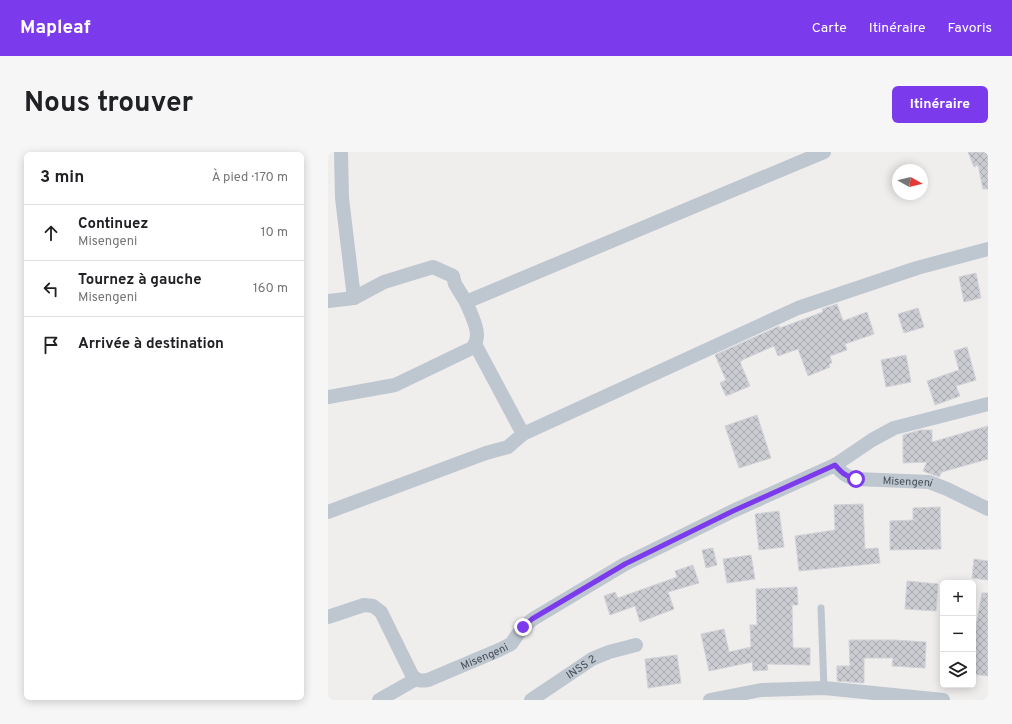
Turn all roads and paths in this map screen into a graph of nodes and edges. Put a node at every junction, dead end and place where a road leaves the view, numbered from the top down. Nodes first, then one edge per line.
1 (341, 152) edge
2 (824, 152) edge
3 (988, 249) edge
4 (354, 298) junction
5 (328, 301) edge
6 (466, 302) junction
7 (476, 344) junction
8 (328, 397) edge
9 (988, 404) edge
10 (523, 434) junction
11 (835, 465) junction
12 (988, 509) edge
13 (328, 512) edge
14 (821, 608) dead end
15 (328, 617) edge
16 (636, 644) dead end
17 (416, 679) junction
18 (824, 688) junction
19 (379, 700) edge
20 (531, 700) edge
21 (710, 700) edge
22 (943, 700) edge

1 - 4 street
2 - 6 street
3 - 10 street
4 - 5 street
4 - 6 street
6 - 7 street
7 - 8 street
7 - 10 street
9 - 11 street
10 - 13 street
11 - 12 street, Misengeni
11 - 17 street, Misengeni
14 - 18 lane
15 - 17 street
16 - 20 street, INSS 2
17 - 19 street
18 - 21 street
18 - 22 street

